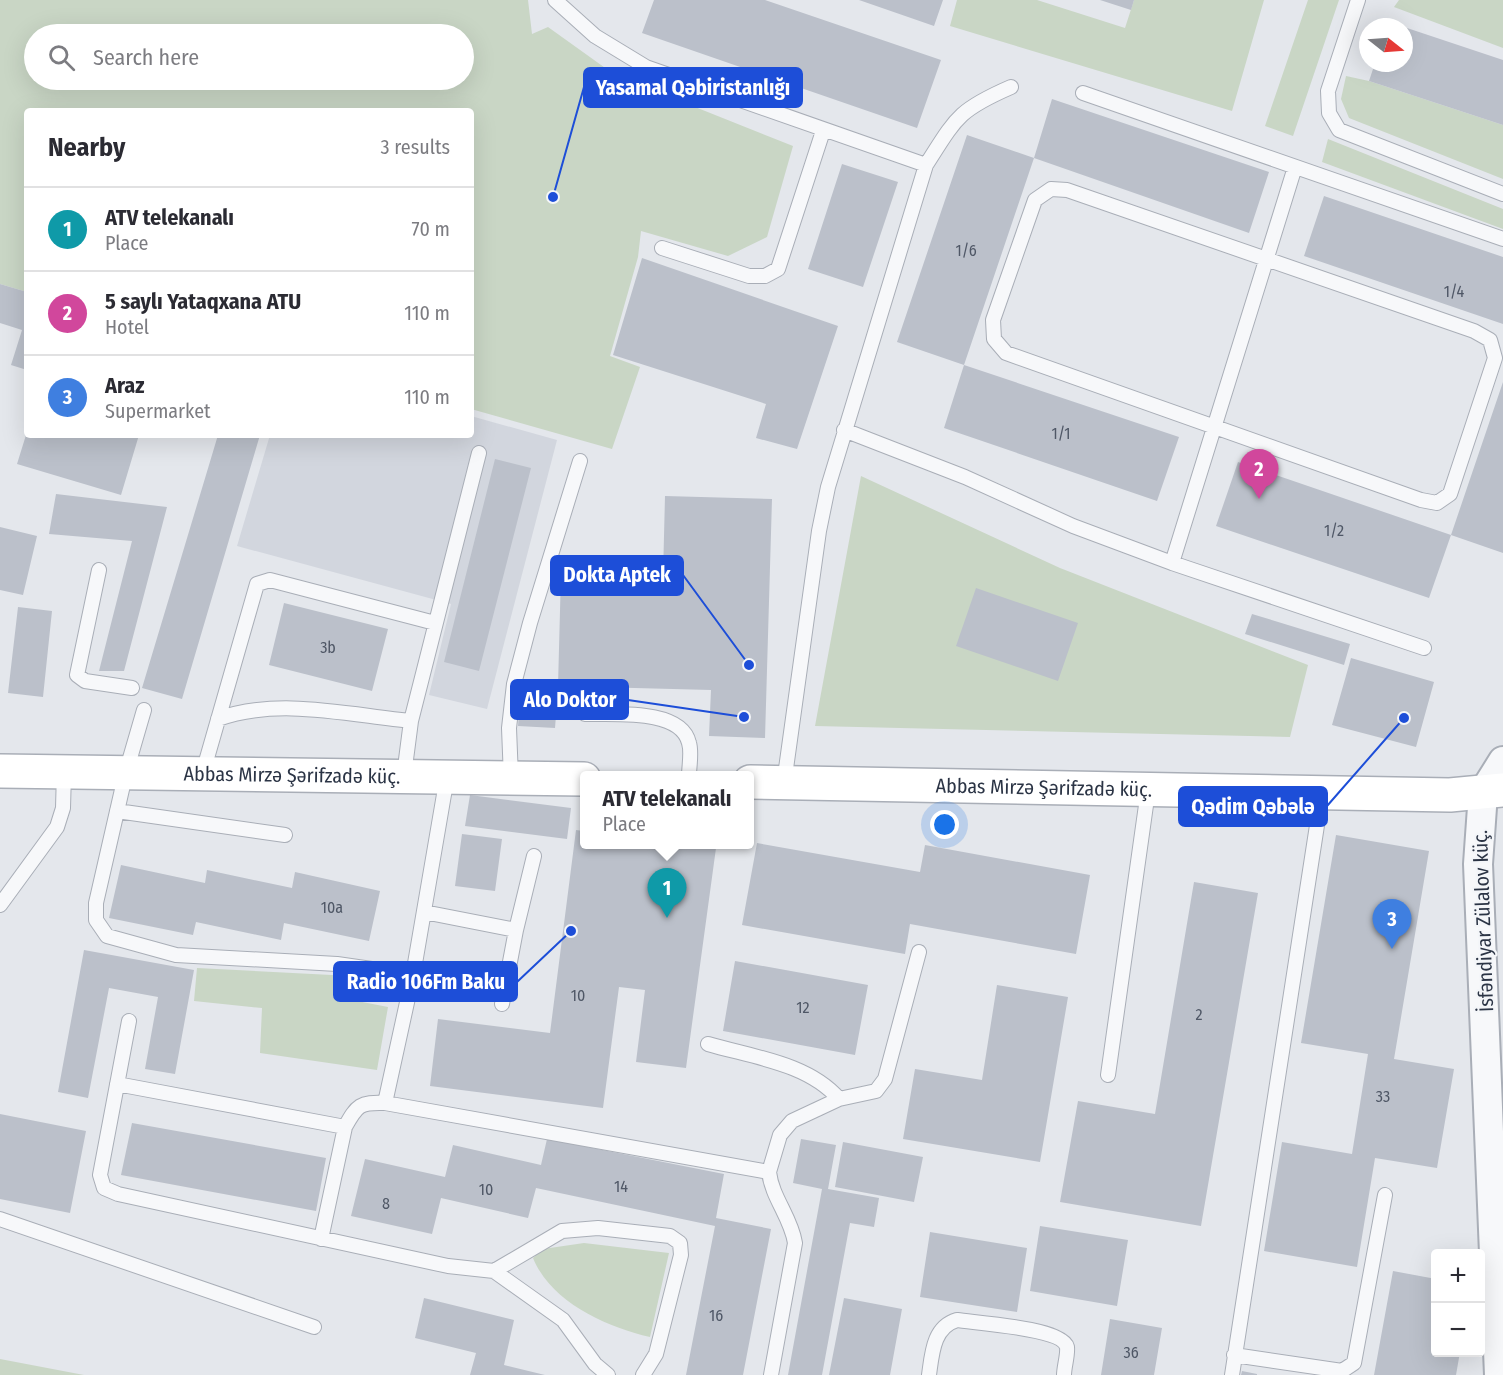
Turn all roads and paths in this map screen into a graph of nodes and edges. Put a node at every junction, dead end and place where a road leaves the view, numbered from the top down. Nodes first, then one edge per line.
1 (555, 0) edge
2 (1358, 0) edge
3 (1011, 87) dead end
4 (1083, 93) dead end
5 (823, 131) junction
6 (926, 165) junction
7 (1295, 167) junction
8 (1503, 194) edge
9 (1503, 239) edge
10 (662, 248) dead end
11 (1267, 259) junction
12 (1215, 429) junction
13 (844, 430) junction
14 (479, 453) dead end
15 (580, 461) dead end
16 (1172, 564) junction
17 (99, 570) dead end
18 (435, 623) junction
19 (1424, 648) dead end
20 (132, 688) dead end
21 (144, 710) dead end
22 (585, 714) dead end
23 (218, 719) junction
24 (411, 721) junction
25 (1503, 761) edge
26 (0, 771) edge
27 (689, 771) edge
28 (64, 772) junction
29 (126, 772) junction
30 (203, 772) junction
31 (404, 775) junction
32 (447, 777) junction
33 (511, 778) junction
34 (580, 779) edge
35 (754, 782) edge
36 (784, 783) junction
37 (1496, 788) edge
38 (1148, 791) junction
39 (1322, 793) junction
40 (117, 811) junction
41 (285, 835) dead end
42 (534, 856) dead end
43 (0, 904) edge
44 (423, 912) junction
45 (516, 930) junction
46 (920, 952) dead end
47 (413, 975) junction
48 (502, 1004) dead end
49 (129, 1021) dead end
50 (708, 1044) dead end
51 (1496, 1068) edge
52 (1107, 1075) dead end
53 (117, 1084) junction
54 (839, 1099) junction
55 (385, 1103) junction
56 (345, 1127) junction
57 (770, 1172) junction
58 (1385, 1195) dead end
59 (0, 1219) edge
60 (321, 1239) junction
61 (494, 1271) junction
62 (1500, 1312) edge
63 (314, 1327) dead end
64 (1234, 1355) junction
65 (608, 1375) edge
66 (643, 1375) edge
67 (771, 1375) edge
68 (929, 1375) edge
69 (1064, 1375) edge
70 (1232, 1375) edge
71 (1498, 1375) edge

1 - 5 lane
2 - 8 lane
3 - 6 lane
4 - 7 lane
5 - 6 lane
5 - 10 lane
6 - 13 lane
7 - 9 lane
7 - 11 lane
11 - 12 lane
11 - 12 lane
11 - 12 lane
12 - 16 lane
13 - 16 lane
13 - 36 lane
14 - 18 lane
15 - 33 lane
16 - 19 lane
17 - 20 lane
18 - 23 lane
18 - 24 lane
21 - 29 lane
22 - 27 lane
23 - 24 lane
23 - 30 lane
24 - 31 lane
25 - 37 street, İsfəndiyar Zülalov küç.
26 - 28 main road, Abbas Mirzə Şərifzadə küç.
28 - 29 main road, Abbas Mirzə Şərifzadə küç.
28 - 43 lane
29 - 30 main road, Abbas Mirzə Şərifzadə küç.
29 - 40 lane
30 - 31 main road, Abbas Mirzə Şərifzadə küç.
31 - 32 main road, Abbas Mirzə Şərifzadə küç.
32 - 33 main road, Abbas Mirzə Şərifzadə küç.
32 - 44 lane
33 - 34 main road, Abbas Mirzə Şərifzadə küç.
35 - 36 main road, Abbas Mirzə Şərifzadə küç.
36 - 38 main road, Abbas Mirzə Şərifzadə küç.
37 - 39 main road, Abbas Mirzə Şərifzadə küç.
37 - 51 street, İsfəndiyar Zülalov küç.
38 - 39 main road, Abbas Mirzə Şərifzadə küç.
38 - 52 lane
39 - 64 lane
40 - 41 lane
40 - 47 lane
42 - 45 lane
44 - 45 lane
44 - 47 lane
45 - 48 lane
46 - 54 lane
47 - 55 lane
49 - 53 lane
50 - 54 lane
51 - 62 street, İsfəndiyar Zülalov küç.
53 - 56 lane
53 - 60 lane
54 - 57 lane
55 - 56 lane
55 - 57 lane
56 - 60 lane
57 - 67 lane
58 - 64 lane
59 - 63 lane
60 - 61 lane
61 - 65 lane
61 - 66 lane
62 - 71 street, İsfəndiyar Zülalov küç.
64 - 70 lane
68 - 69 lane

